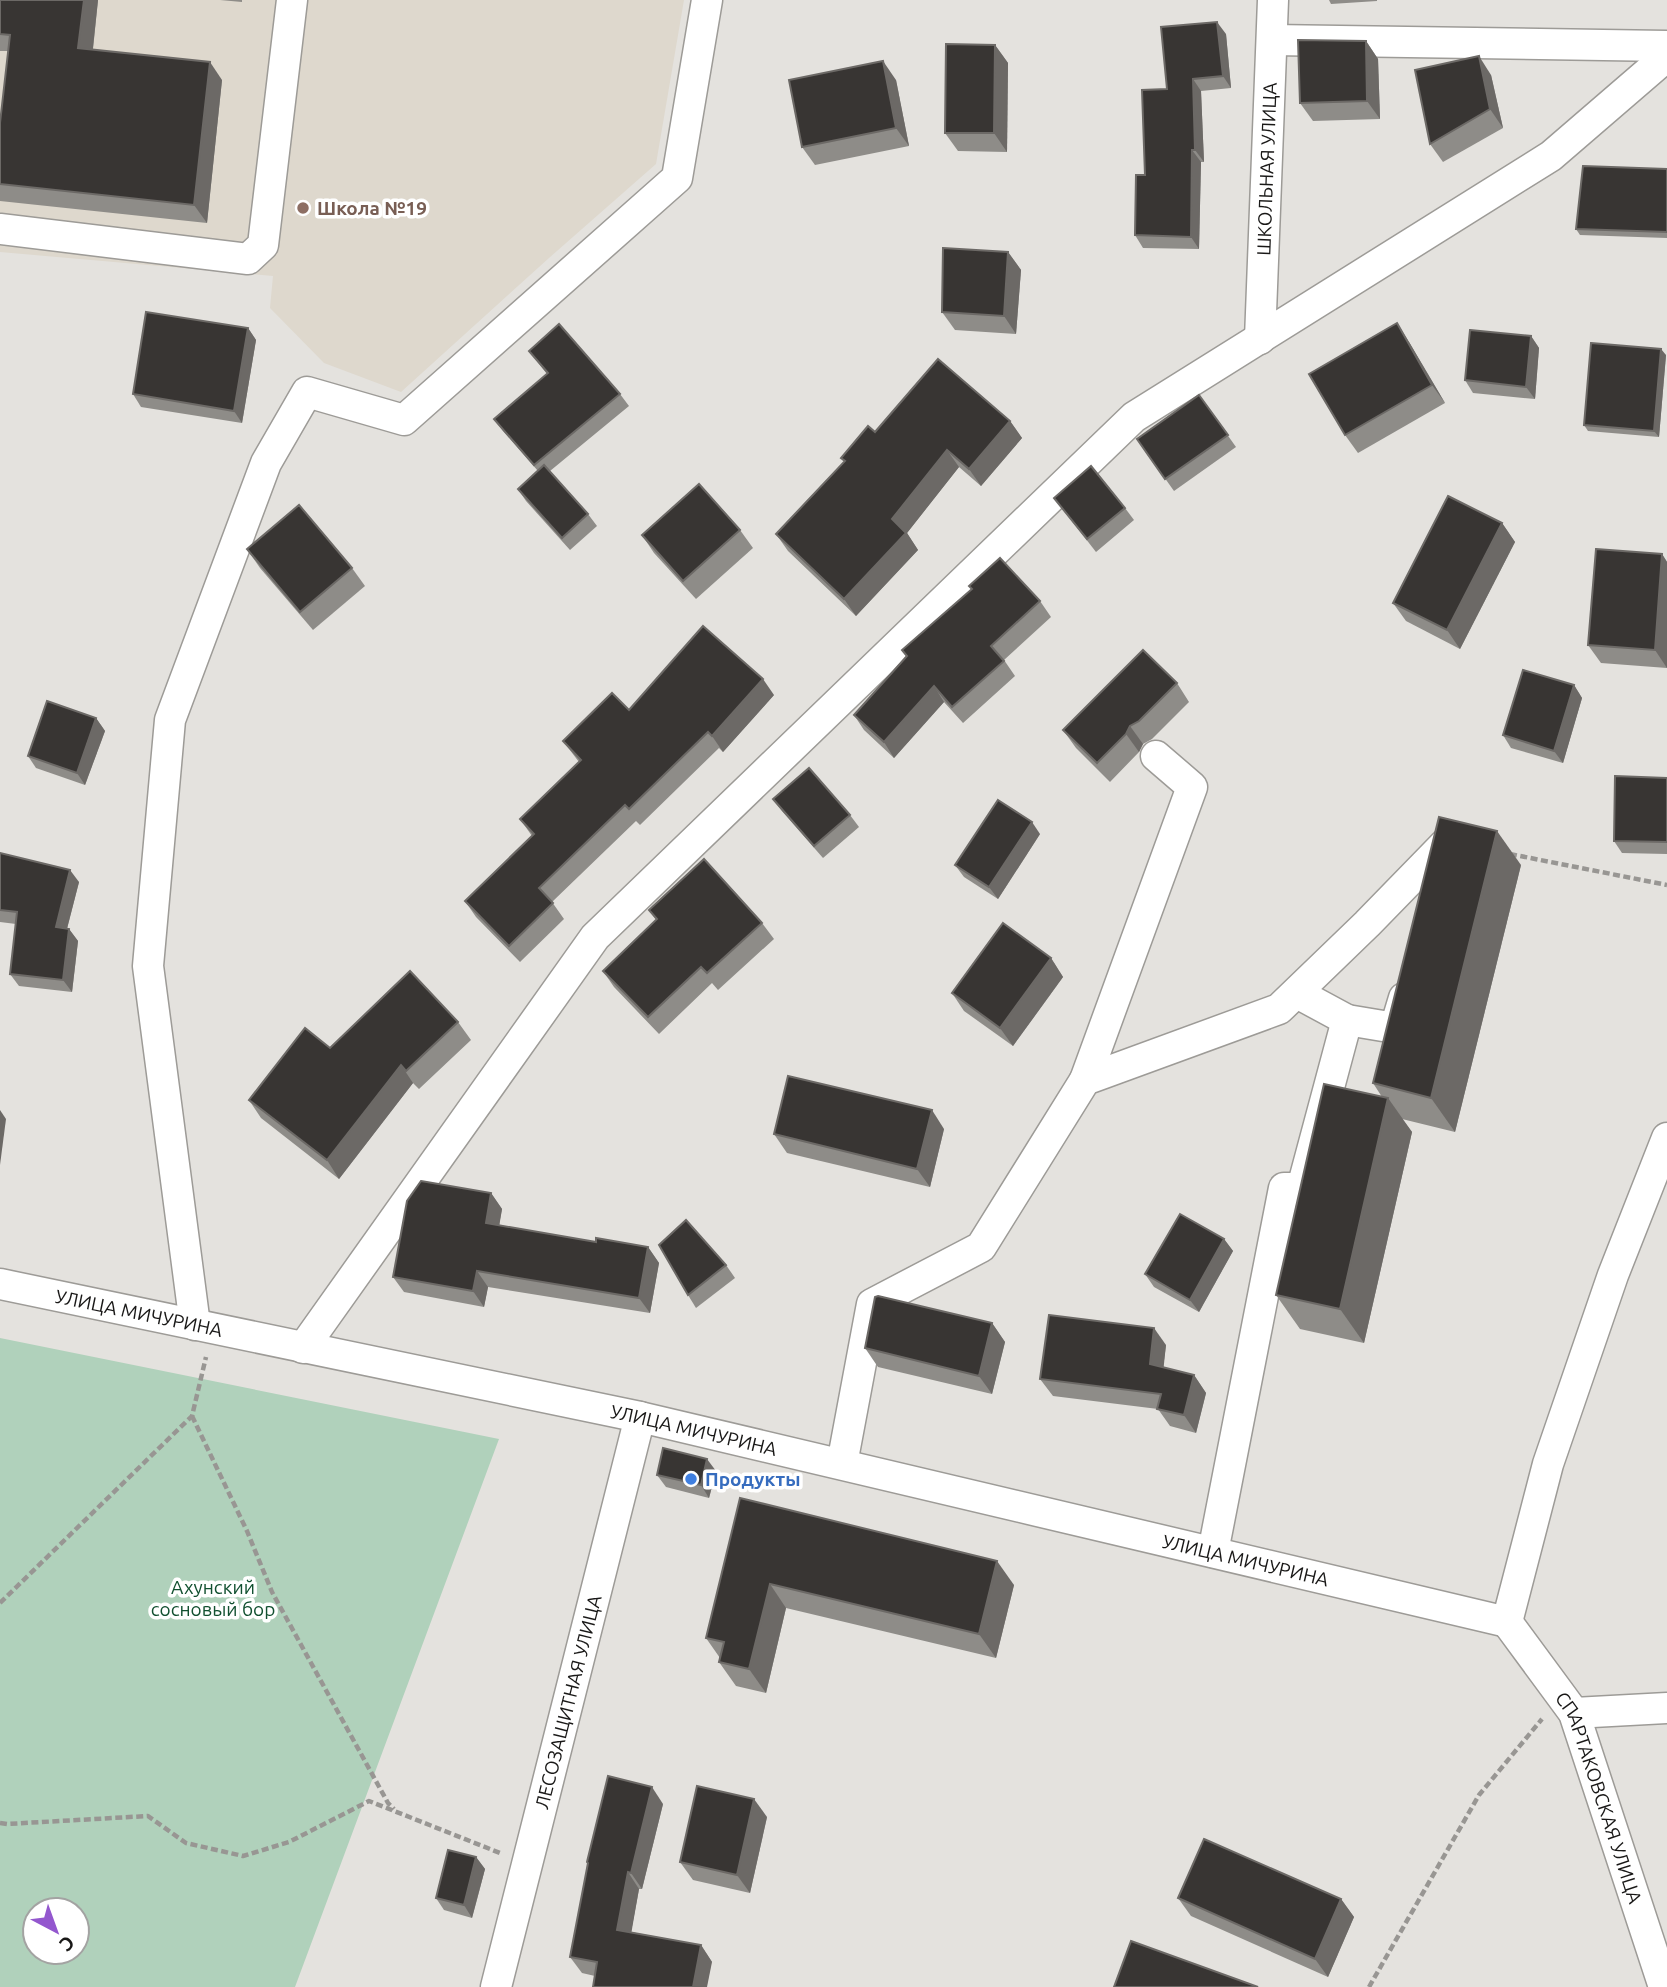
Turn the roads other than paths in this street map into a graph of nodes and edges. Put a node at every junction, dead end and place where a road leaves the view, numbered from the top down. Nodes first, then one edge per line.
1 (292, 0) edge
2 (707, 0) edge
3 (1273, 0) edge
4 (1272, 40) junction
5 (1667, 46) edge
6 (1667, 56) edge
7 (0, 229) edge
8 (1260, 339) junction
9 (1156, 756) dead end
10 (1431, 896) edge
11 (1410, 975) edge
12 (1297, 993) junction
13 (1347, 1020) junction
14 (1085, 1080) junction
15 (1667, 1138) edge
16 (0, 1284) edge
17 (204, 1327) junction
18 (303, 1348) junction
19 (640, 1417) junction
20 (842, 1464) junction
21 (1213, 1552) junction
22 (1507, 1622) junction
23 (1667, 1708) edge
24 (1561, 1713) junction
25 (496, 1987) edge
26 (1664, 1987) edge

1 - 7 street
2 - 17 street
3 - 4 street, ШКОЛЬНАЯ УЛИЦА
4 - 5 street
4 - 8 street, ШКОЛЬНАЯ УЛИЦА
6 - 8 street
8 - 18 street
9 - 14 street
10 - 12 street
11 - 13 street
12 - 13 street
12 - 14 street
13 - 21 street
14 - 20 street
15 - 22 street
16 - 17 street, УЛИЦА МИЧУРИНА
17 - 18 street, УЛИЦА МИЧУРИНА
18 - 19 street, УЛИЦА МИЧУРИНА
19 - 20 street, УЛИЦА МИЧУРИНА
19 - 25 street, ЛЕСОЗАЩИТНАЯ УЛИЦА
20 - 21 street, УЛИЦА МИЧУРИНА
21 - 22 street, УЛИЦА МИЧУРИНА
22 - 24 street, СПАРТАКОВСКАЯ УЛИЦА
23 - 24 street
24 - 26 street, СПАРТАКОВСКАЯ УЛИЦА

